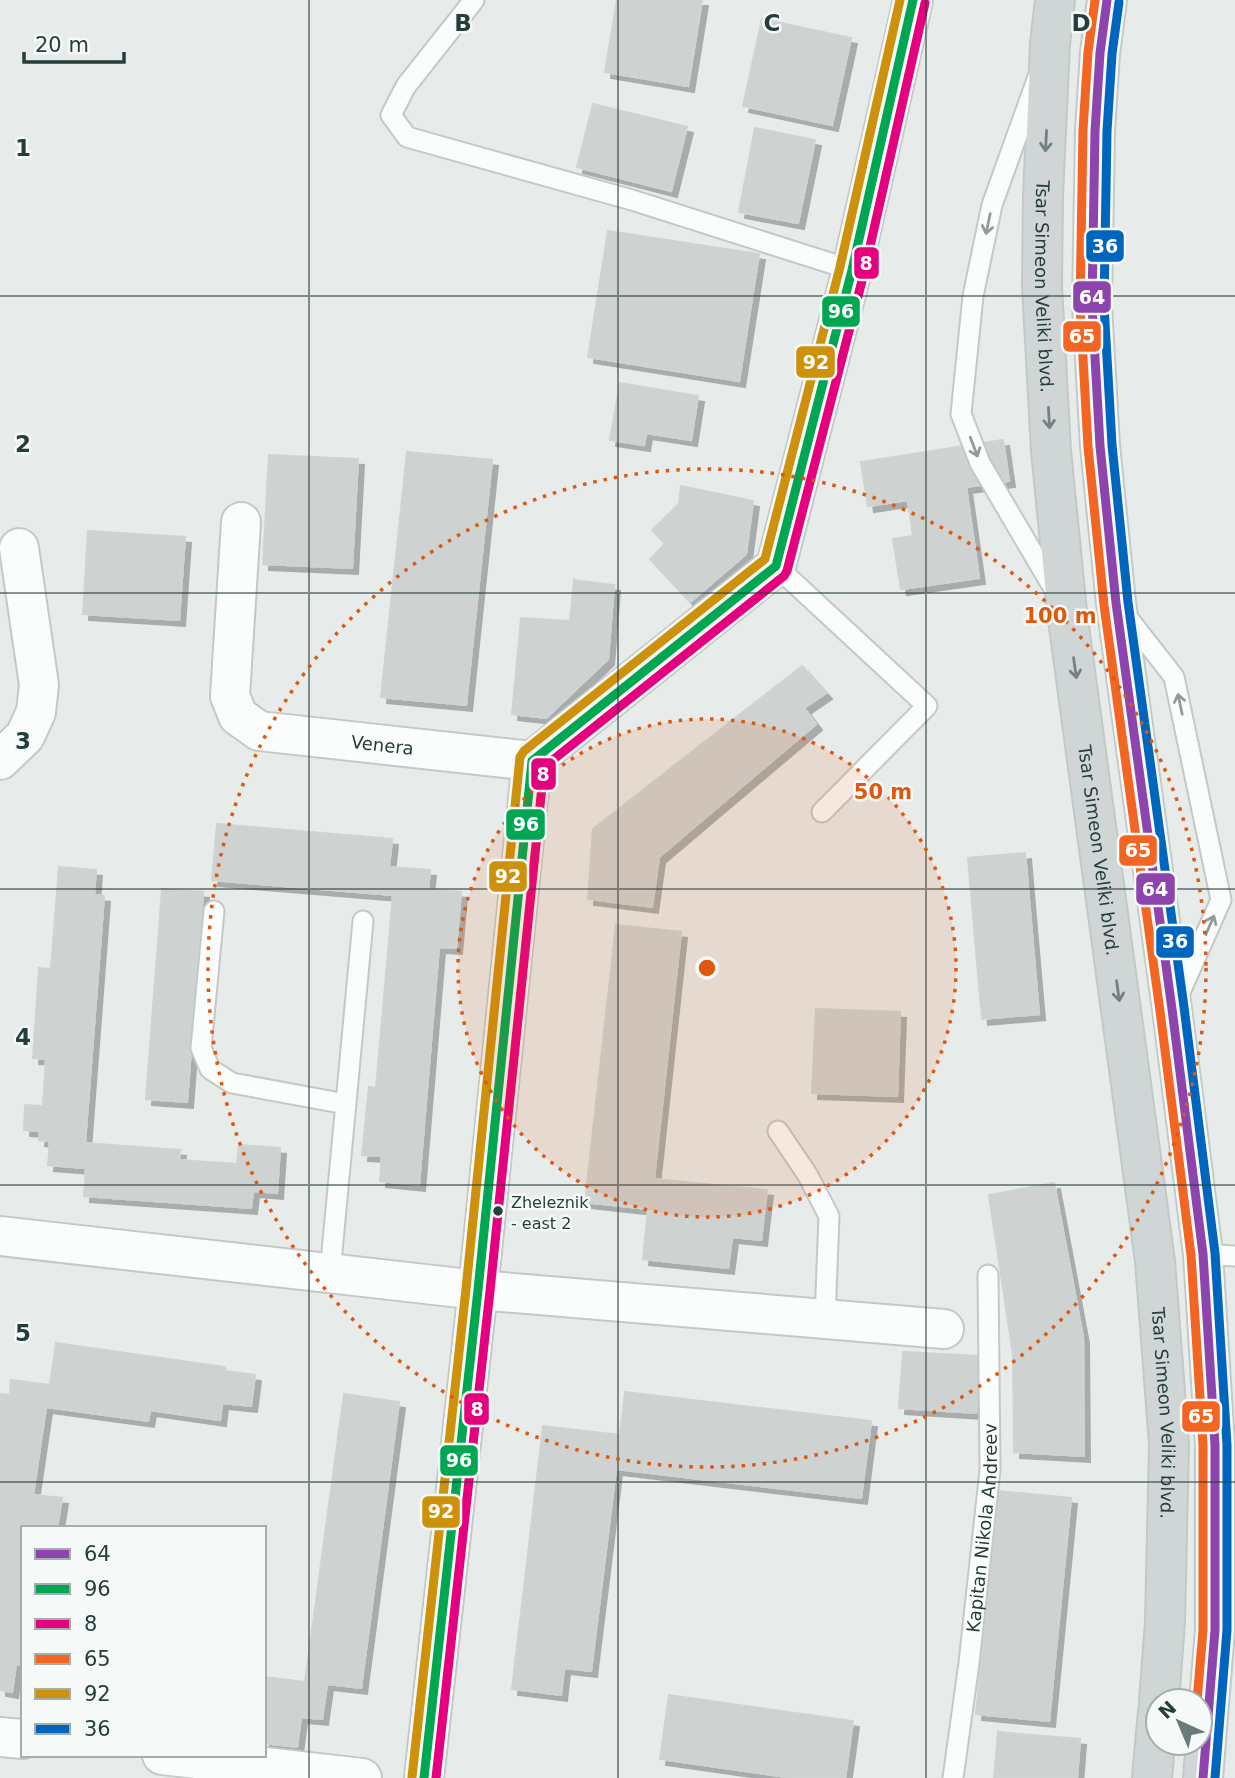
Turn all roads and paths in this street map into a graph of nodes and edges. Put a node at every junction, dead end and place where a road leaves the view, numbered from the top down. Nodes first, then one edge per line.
1 (474, 0) edge
2 (913, 0) edge
3 (1055, 0) edge
4 (1107, 0) edge
5 (1050, 44) junction
6 (852, 270) junction
7 (241, 522) dead end
8 (19, 548) dead end
9 (776, 566) junction
10 (1116, 603) junction
11 (1067, 612) junction
12 (0, 760) edge
13 (532, 761) junction
14 (822, 812) dead end
15 (214, 911) dead end
16 (363, 922) dead end
17 (1172, 1009) junction
18 (346, 1104) junction
19 (778, 1131) dead end
20 (0, 1236) edge
21 (1219, 1255) edge
22 (330, 1273) junction
23 (988, 1275) dead end
24 (478, 1290) junction
25 (825, 1319) junction
26 (944, 1329) dead end
27 (1216, 1445) junction
28 (1235, 1478) edge
29 (1160, 1687) edge
30 (0, 1737) edge
31 (21, 1739) edge
32 (180, 1757) edge
33 (1155, 1757) edge
34 (362, 1778) edge
35 (424, 1778) edge
36 (953, 1778) edge
37 (1153, 1778) edge
38 (1203, 1778) edge

1 - 6 lane
2 - 6 street
3 - 5 main road, Tsar Simeon Veliki blvd.
4 - 10 main road
5 -> 11 main road, Tsar Simeon Veliki blvd.
5 -> 11 lane
6 - 9 street
7 - 13 street, Venera
8 - 12 street
9 - 13 street
9 - 14 lane
10 - 17 main road
17 -> 10 lane
11 -> 29 main road, Tsar Simeon Veliki blvd.
13 - 24 street
15 - 18 lane
16 - 18 lane
17 - 21 main road
18 - 22 lane
19 - 25 lane
20 - 22 street
21 - 27 main road
22 - 24 street
23 - 36 lane, Kapitan Nikola Andreev
24 - 25 street
24 - 35 street
25 - 26 street
27 - 28 lane
27 - 38 main road
30 - 31 street
32 - 34 street
33 - 37 main road

